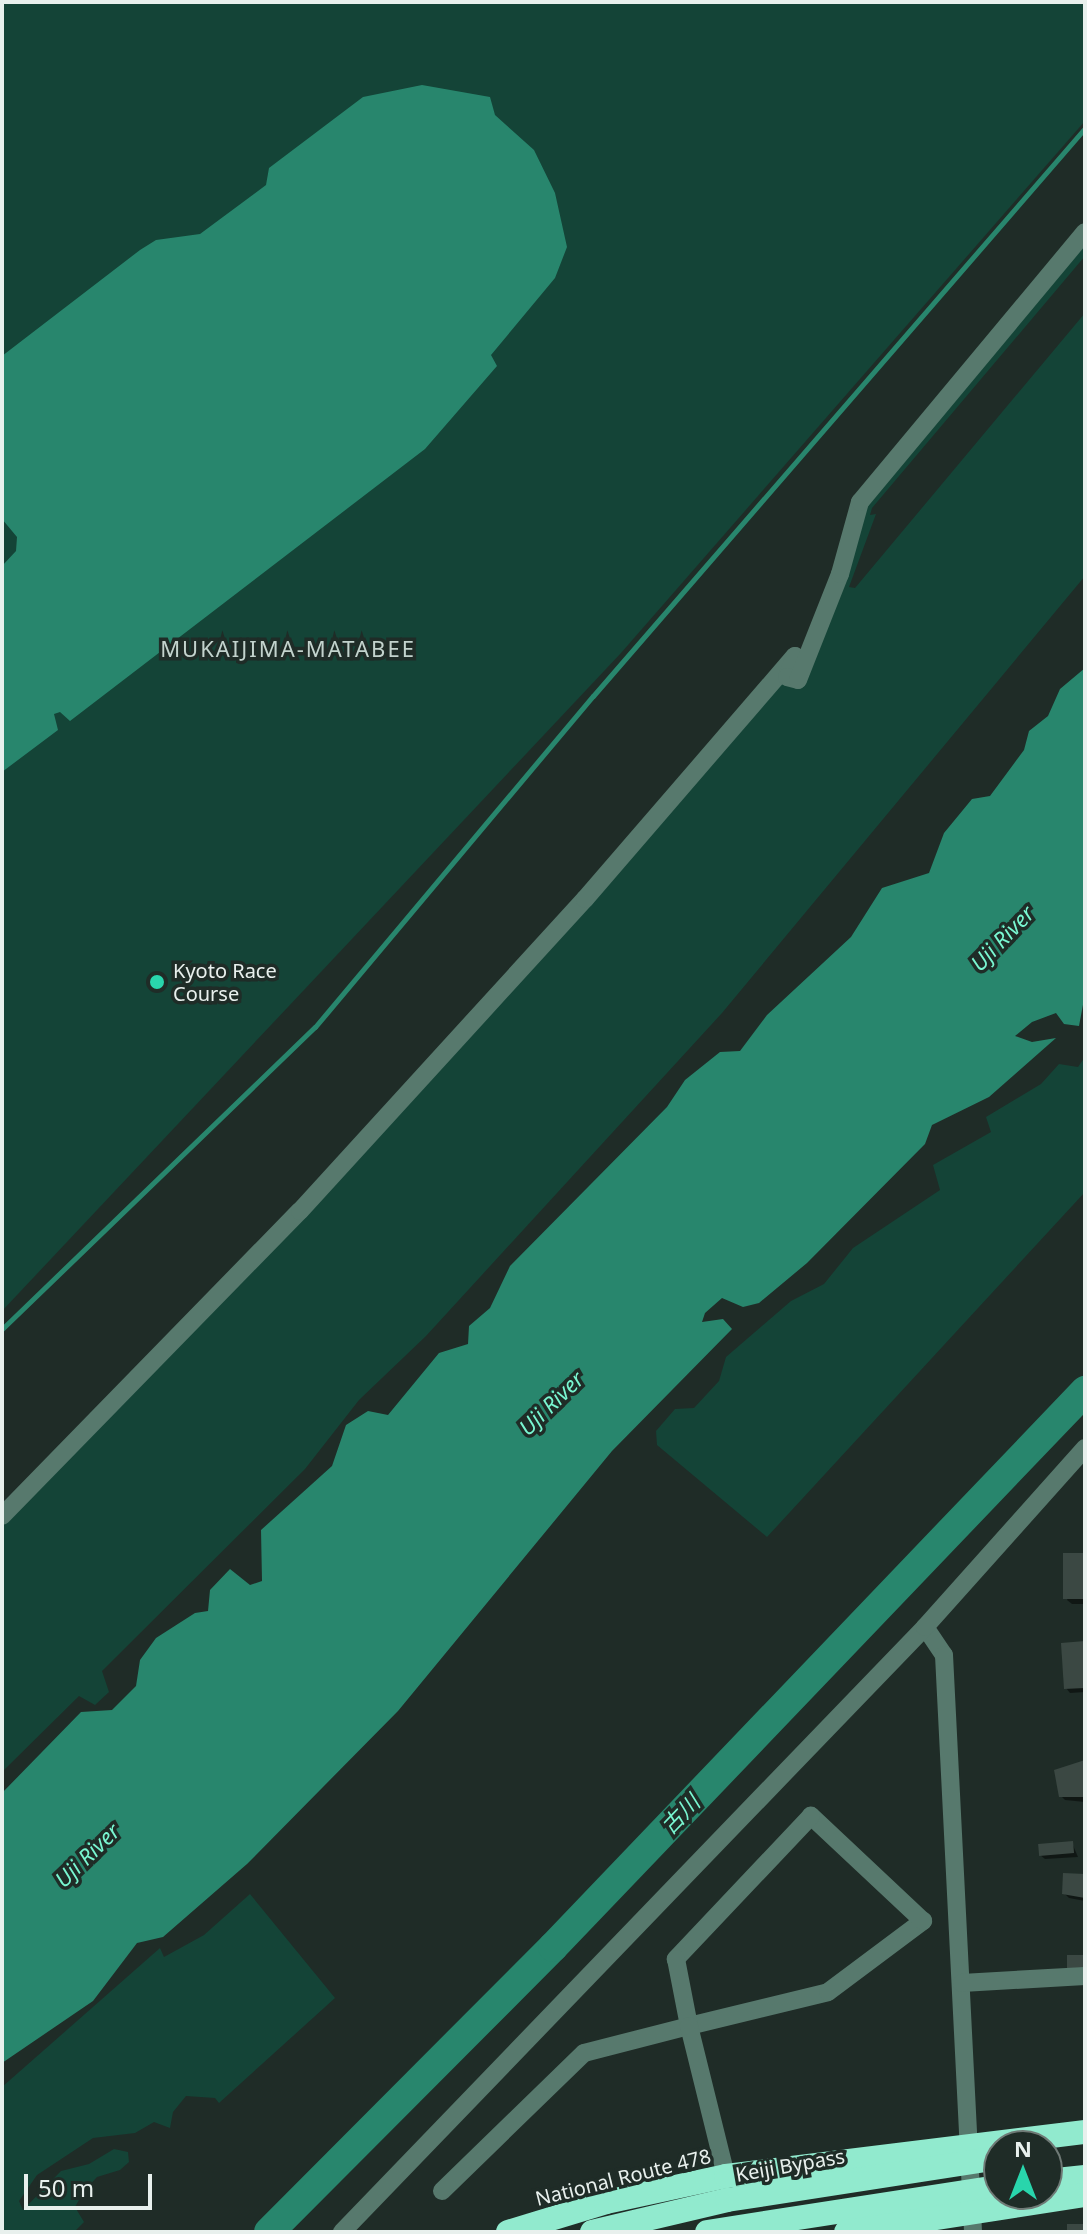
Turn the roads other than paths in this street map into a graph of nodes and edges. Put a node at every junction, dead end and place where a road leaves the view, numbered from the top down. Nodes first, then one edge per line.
1 (1085, 232) edge
2 (1080, 1453) edge
3 (1085, 1476) edge
4 (2, 1516) edge
5 (925, 1627) junction
6 (959, 1919) junction
7 (923, 1921) junction
8 (1085, 1976) edge
9 (962, 1983) junction
10 (689, 2026) junction
11 (1085, 2132) edge
12 (970, 2144) junction
13 (1085, 2148) edge
14 (1063, 2150) edge
15 (983, 2160) edge
16 (726, 2176) junction
17 (1085, 2177) edge
18 (1063, 2179) edge
19 (983, 2189) edge
20 (442, 2191) dead end
21 (1085, 2195) edge
22 (973, 2222) edge
23 (342, 2232) edge
24 (508, 2232) edge
25 (592, 2232) edge
26 (707, 2232) edge
27 (846, 2232) edge

1 - 4 street
2 - 3 street
2 - 5 street
5 - 6 street
5 - 23 street
6 - 7 street
6 - 9 street
7 - 10 street
7 - 10 street
8 - 9 street
9 - 12 street
10 - 16 street
10 - 20 street
11 - 12 highway, National Route 478
12 - 16 highway, National Route 478
12 - 22 street
13 - 14 highway
15 - 25 highway, Keiji Bypass
16 - 24 highway, National Route 478
17 - 18 highway
19 - 26 highway
21 - 22 highway
22 - 27 highway

